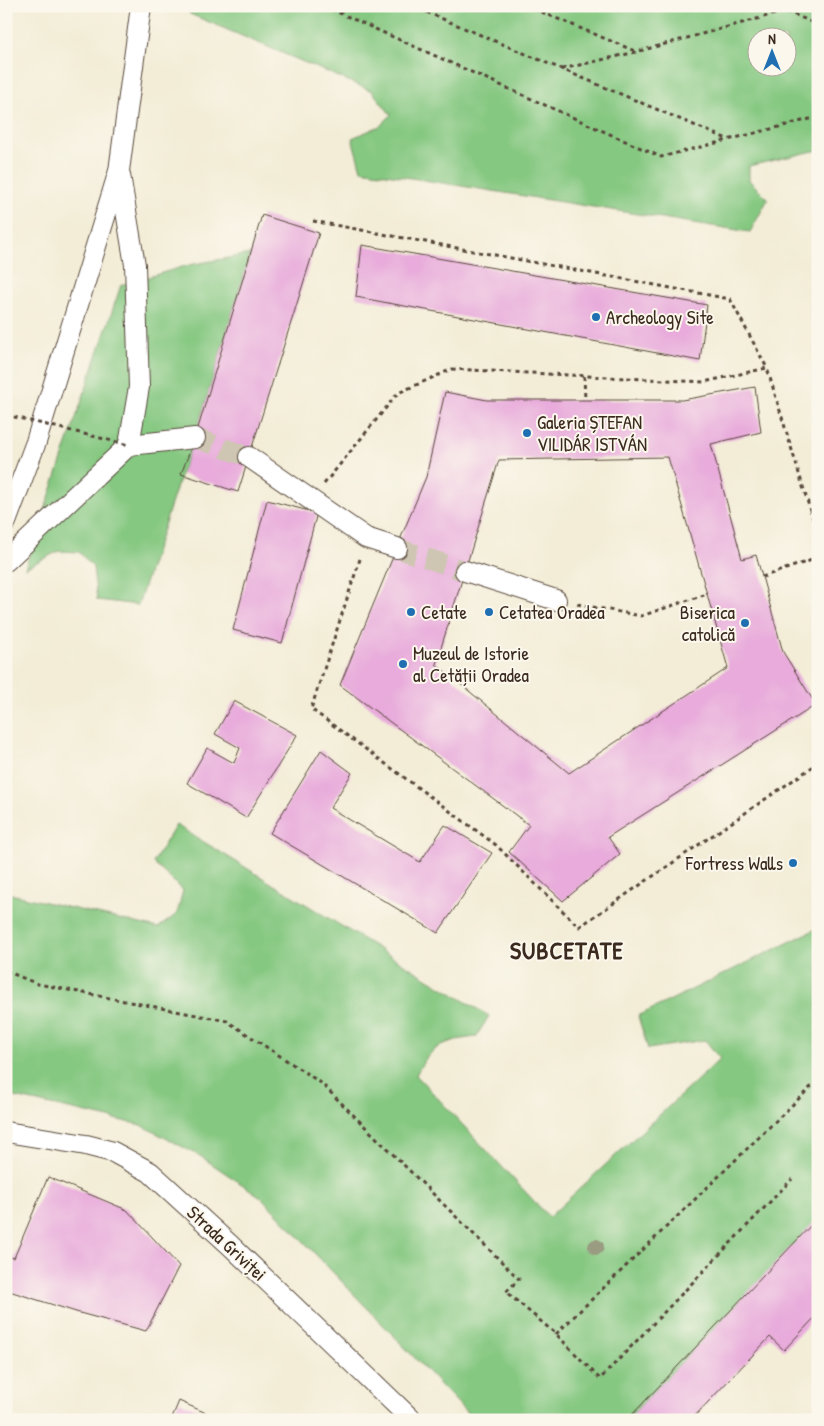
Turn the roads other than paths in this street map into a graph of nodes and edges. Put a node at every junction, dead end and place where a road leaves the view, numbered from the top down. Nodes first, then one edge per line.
1 (141, 6) edge
2 (119, 171) junction
3 (195, 438) tunnel mouth
4 (129, 445) junction
5 (249, 457) tunnel mouth
6 (6, 522) edge
7 (397, 548) tunnel mouth
8 (6, 562) edge
9 (465, 571) tunnel mouth
10 (556, 600) road end
11 (6, 1132) edge
12 (412, 1420) edge

1 - 2 street
2 - 4 street
2 - 6 street
3 - 4 street
4 - 8 street
5 - 7 street
9 - 10 street
11 - 12 street, Strada Griviței

